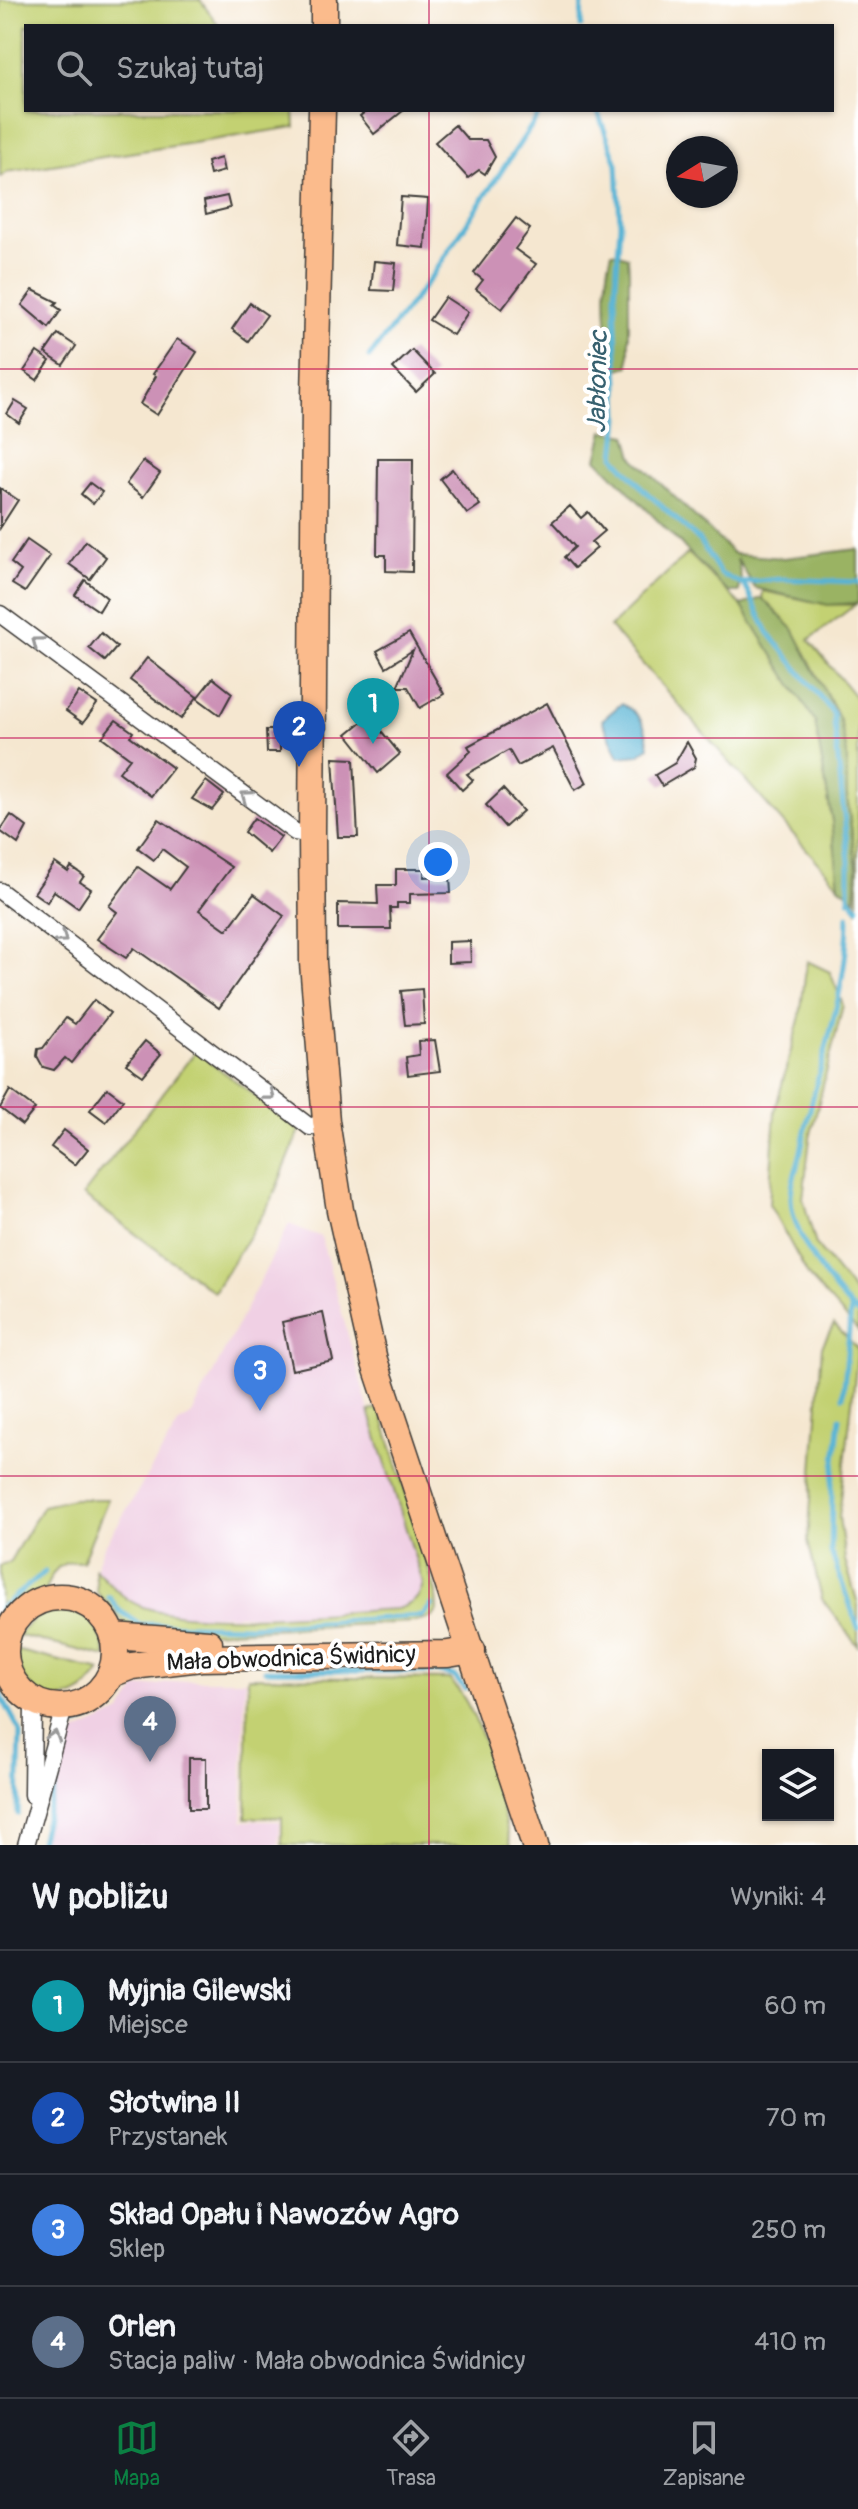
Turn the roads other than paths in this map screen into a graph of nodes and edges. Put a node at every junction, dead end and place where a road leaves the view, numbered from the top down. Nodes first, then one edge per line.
1 (324, 0) edge
2 (324, 24) edge
3 (322, 112) edge
4 (0, 614) edge
5 (312, 835) junction
6 (0, 891) edge
7 (318, 1124) junction
8 (4, 1634) edge
9 (113, 1636) junction
10 (470, 1643) junction
11 (4, 1672) edge
12 (111, 1674) junction
13 (33, 1701) junction
14 (64, 1708) junction
15 (31, 1818) junction
16 (26, 1845) edge
17 (535, 1845) edge

1 - 2 main road
3 - 5 main road
5 -> 4 street
5 - 7 main road
6 -> 7 street
7 - 10 main road
8 - 9 main road
8 - 11 main road
9 - 10 main road, Mała obwodnica Świdnicy
9 - 12 main road
10 - 12 main road, Mała obwodnica Świdnicy
10 - 17 main road
11 - 13 main road
12 - 14 main road
13 - 14 main road
13 - 15 street
15 -> 14 street
15 - 16 street

